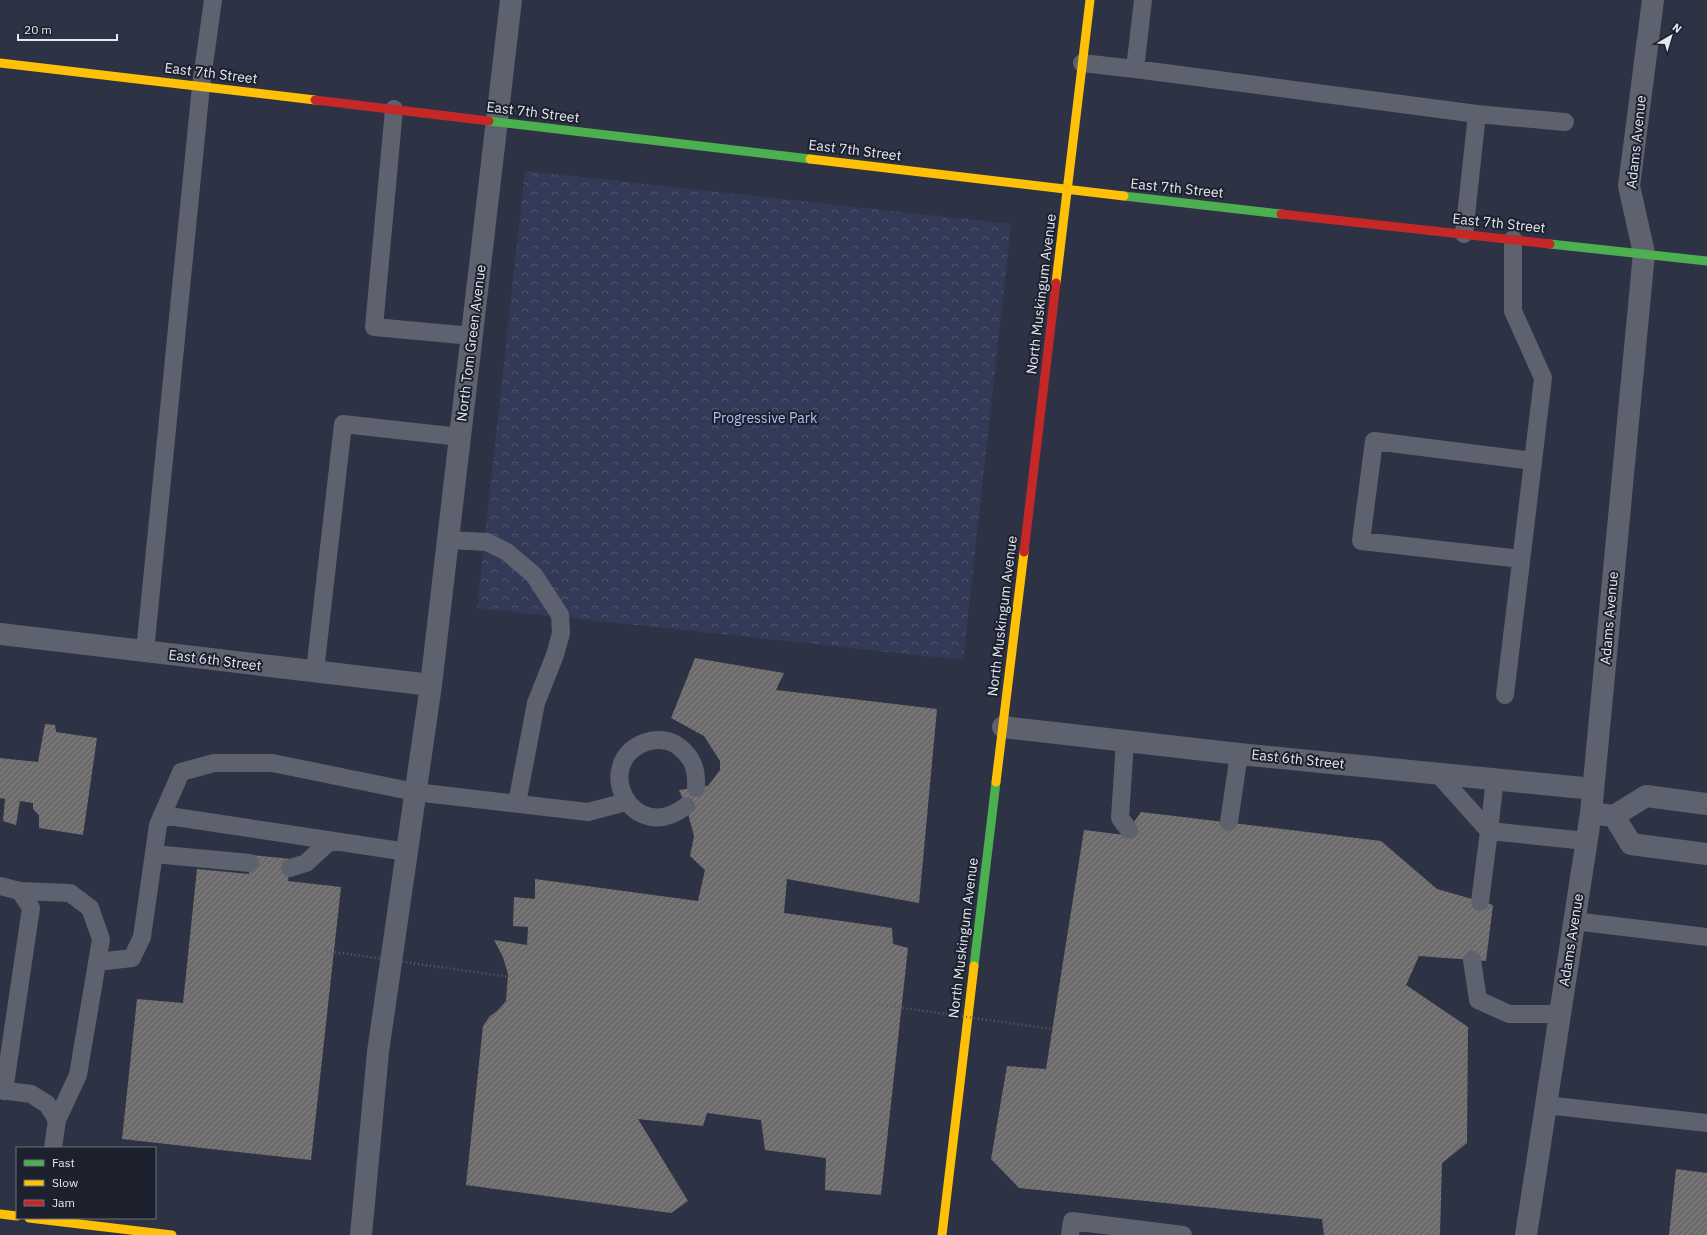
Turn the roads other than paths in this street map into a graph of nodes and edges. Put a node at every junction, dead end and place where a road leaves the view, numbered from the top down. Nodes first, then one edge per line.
1 (213, 0) edge
2 (509, 0) edge
3 (1090, 0) edge
4 (1143, 0) edge
5 (1653, 0) edge
6 (0, 63) edge
7 (1082, 63) junction
8 (1135, 69) junction
9 (201, 86) junction
10 (394, 109) junction
11 (1478, 114) junction
12 (497, 122) junction
13 (1565, 122) dead end
14 (1067, 190) junction
15 (1464, 234) junction
16 (1513, 239) junction
17 (1644, 253) junction
18 (1707, 261) edge
19 (472, 336) junction
20 (460, 437) junction
21 (1533, 460) junction
22 (448, 540) junction
23 (1521, 559) junction
24 (0, 634) edge
25 (145, 651) junction
26 (315, 671) junction
27 (431, 685) junction
28 (1505, 695) dead end
29 (1003, 727) junction
30 (1125, 741) junction
31 (1239, 754) junction
32 (1437, 773) junction
33 (1495, 779) junction
34 (696, 788) dead end
35 (1593, 789) junction
36 (415, 792) junction
37 (626, 802) junction
38 (517, 803) junction
39 (1707, 804) edge
40 (686, 806) dead end
41 (1591, 813) junction
42 (162, 816) junction
43 (1614, 816) junction
44 (1229, 822) dead end
45 (1129, 830) dead end
46 (1489, 831) junction
47 (330, 841) junction
48 (1586, 841) junction
49 (407, 852) junction
50 (154, 854) junction
51 (1707, 854) edge
52 (250, 863) dead end
53 (290, 868) dead end
54 (0, 886) edge
55 (20, 891) junction
56 (1480, 902) dead end
57 (1574, 921) junction
58 (1707, 937) edge
59 (1472, 960) dead end
60 (97, 962) junction
61 (1560, 1014) junction
62 (2, 1091) edge
63 (1546, 1105) junction
64 (57, 1120) junction
65 (1707, 1123) edge
66 (53, 1147) edge
67 (0, 1214) edge
68 (16, 1216) edge
69 (39, 1219) edge
70 (75, 1229) edge
71 (172, 1235) edge
72 (361, 1235) edge
73 (942, 1235) edge
74 (1070, 1235) edge
75 (1183, 1235) edge
76 (1526, 1235) edge

1 - 9 lane
2 - 12 street, North Tom Green Avenue
3 - 7 street, North Muskingum Avenue
4 - 8 lane
5 - 17 street, Adams Avenue
6 - 9 street, East 7th Street
7 - 8 lane
7 - 14 street, North Muskingum Avenue
8 - 11 lane
9 - 10 street, East 7th Street
9 - 25 lane
10 - 12 street, East 7th Street
10 - 19 lane
11 - 13 lane
11 - 15 lane
12 - 14 street, East 7th Street
12 - 19 street, North Tom Green Avenue
14 - 15 street, East 7th Street
14 - 29 street, North Muskingum Avenue
15 - 16 street, East 7th Street
16 - 17 street, East 7th Street
16 - 21 lane
17 - 18 street, East 7th Street
17 - 35 street, Adams Avenue
19 - 20 street, North Tom Green Avenue
20 - 22 street, North Tom Green Avenue
20 - 26 lane
21 - 23 lane
21 - 23 lane
22 - 27 street, North Tom Green Avenue
22 - 38 lane
23 - 28 lane
24 - 25 street, East 6th Street
25 - 26 street, East 6th Street
26 - 27 street, East 6th Street
27 - 36 street, North Tom Green Avenue
29 - 30 street, East 6th Street
29 - 73 street, North Muskingum Avenue
30 - 31 street, East 6th Street
30 - 45 lane
31 - 32 street, East 6th Street
31 - 44 lane
32 - 33 street, East 6th Street
32 - 46 lane
33 - 35 street, East 6th Street
33 - 46 lane
34 - 37 lane
35 - 41 street, Adams Avenue
36 - 38 lane
36 - 42 lane
36 - 49 street, North Tom Green Avenue
37 - 38 lane
37 - 40 lane
39 - 43 street
41 - 43 street
41 - 48 street, Adams Avenue
42 - 47 lane
42 - 50 lane
43 - 51 street
46 - 48 lane
46 - 56 lane
47 - 49 lane
47 - 53 lane
48 - 57 street, Adams Avenue
49 - 72 street, North Tom Green Avenue
50 - 52 lane
50 - 60 lane
54 - 55 lane
55 - 60 lane
55 - 62 lane
57 - 58 lane
57 - 61 street, Adams Avenue
59 - 61 lane
60 - 64 lane
61 - 63 street, Adams Avenue
62 - 64 lane
63 - 65 lane
63 - 76 street, Adams Avenue
64 - 66 lane
67 - 68 street
69 - 70 street
70 - 71 street
74 - 75 lane

